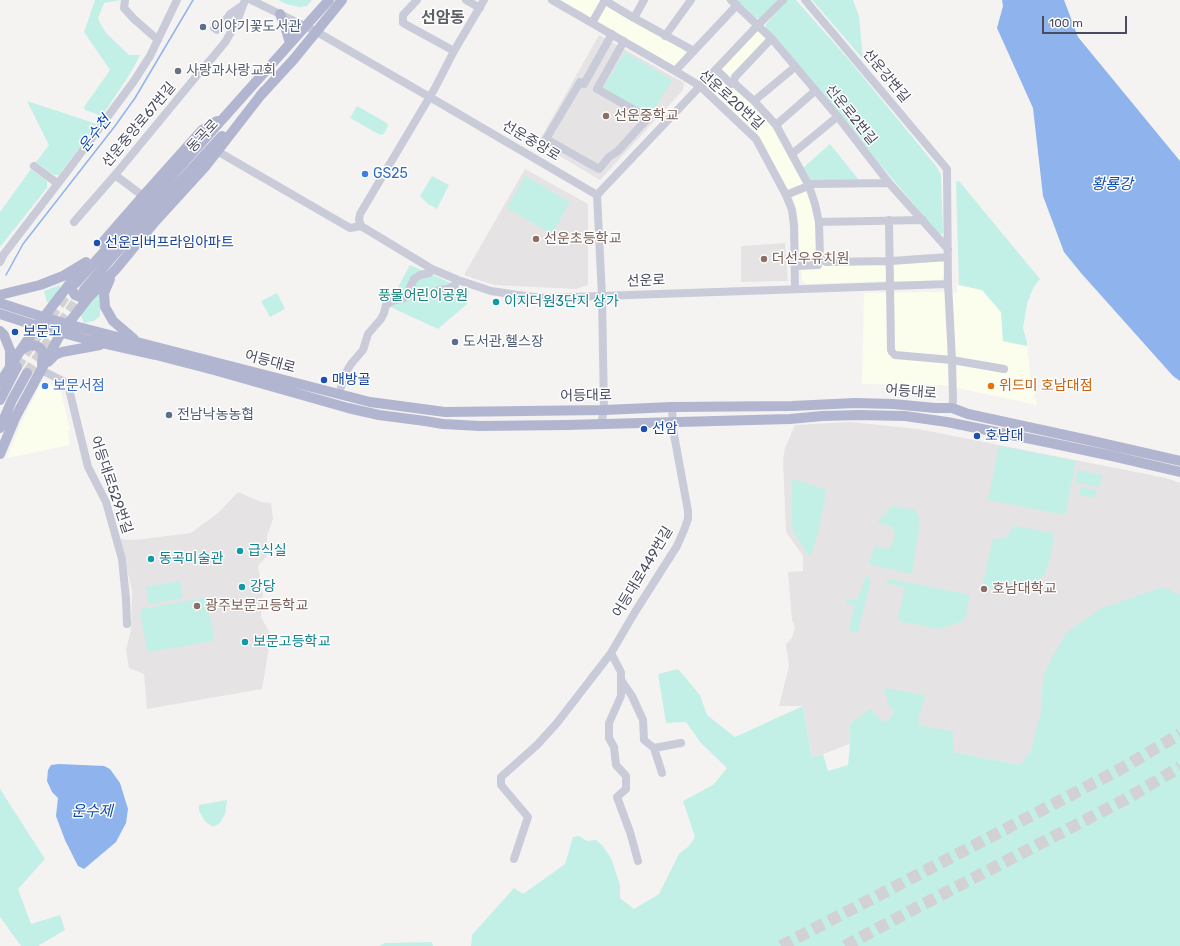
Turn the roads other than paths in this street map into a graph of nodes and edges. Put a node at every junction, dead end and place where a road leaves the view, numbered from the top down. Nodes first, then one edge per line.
1 (125, 0) edge
2 (177, 0) edge
3 (251, 0) edge
4 (329, 0) edge
5 (342, 0) edge
6 (417, 0) edge
7 (466, 0) edge
8 (484, 0) edge
9 (552, 0) edge
10 (605, 0) edge
11 (644, 0) edge
12 (692, 0) edge
13 (783, 0) edge
14 (805, 0) edge
15 (244, 3) edge
16 (734, 3) edge
17 (480, 8) junction
18 (280, 14) junction
19 (634, 18) junction
20 (592, 23) junction
21 (758, 25) junction
22 (306, 26) junction
23 (316, 32) junction
24 (612, 34) junction
25 (665, 36) junction
26 (771, 39) junction
27 (158, 40) junction
28 (624, 41) junction
29 (224, 43) junction
30 (290, 43) junction
31 (454, 51) junction
32 (694, 51) junction
33 (795, 67) junction
34 (716, 70) junction
35 (676, 71) junction
36 (731, 84) dead end
37 (700, 86) junction
38 (264, 91) junction
39 (815, 91) junction
40 (430, 97) junction
41 (754, 101) junction
42 (837, 117) junction
43 (223, 118) junction
44 (776, 124) junction
45 (217, 151) junction
46 (792, 154) junction
47 (34, 166) dead end
48 (115, 174) junction
49 (57, 183) junction
50 (889, 183) junction
51 (809, 186) junction
52 (597, 195) junction
53 (786, 195) junction
54 (143, 196) junction
55 (889, 220) junction
56 (923, 220) junction
57 (74, 222) dead end
58 (819, 222) junction
59 (361, 226) junction
60 (948, 253) junction
61 (891, 261) junction
62 (0, 262) edge
63 (86, 262) junction
64 (818, 265) dead end
65 (795, 266) junction
66 (116, 269) junction
67 (429, 273) dead end
68 (74, 281) junction
69 (948, 284) junction
70 (455, 285) dead end
71 (891, 287) junction
72 (439, 290) dead end
73 (795, 290) junction
74 (87, 293) junction
75 (0, 295) edge
76 (602, 296) junction
77 (0, 303) edge
78 (0, 314) edge
79 (44, 317) junction
80 (67, 324) junction
81 (37, 326) junction
82 (0, 331) edge
83 (61, 333) junction
84 (137, 342) junction
85 (106, 344) junction
86 (20, 351) junction
87 (952, 360) junction
88 (14, 367) junction
89 (41, 370) junction
90 (1004, 370) dead end
91 (27, 373) tunnel mouth
92 (0, 384) edge
93 (341, 387) dead end
94 (0, 400) edge
95 (672, 407) junction
96 (952, 408) junction
97 (604, 410) junction
98 (673, 423) junction
99 (600, 424) junction
100 (0, 428) edge
101 (0, 454) edge
102 (1180, 461) edge
103 (1180, 472) edge
104 (127, 624) dead end
105 (611, 653) junction
106 (621, 680) junction
107 (681, 743) dead end
108 (654, 748) junction
109 (662, 773) dead end
110 (514, 859) dead end
111 (638, 861) dead end

1 - 27 street
2 - 27 street
3 - 18 street, 선운중앙로
4 - 22 main road, 동곡로
5 - 23 main road, 동곡로
6 - 31 street
7 - 17 street
8 - 17 street
9 - 20 street, 선운로20번길
10 - 19 street
10 - 20 street
11 - 19 street
12 - 25 street
13 - 21 street
14 - 60 street, 선운강변길
15 - 29 street, 선운중앙로67번길
15 - 29 street
16 - 21 street, 선운로2번길
16 - 32 street
17 - 31 street
18 - 22 street, 선운중앙로
18 - 30 main road
19 - 25 street
20 - 24 street, 선운로20번길
21 - 26 street, 선운로2번길
21 - 34 street
22 - 23 street, 선운중앙로
22 - 30 main road, 동곡로
23 - 38 main road, 동곡로
23 - 40 street, 선운중앙로
24 - 28 street, 선운로20번길
24 - 28 street
25 - 32 street
26 - 33 street, 선운로2번길
26 - 41 street
27 - 49 street
28 - 35 street, 선운로20번길
29 - 48 street, 선운중앙로67번길
30 - 43 main road, 동곡로
31 - 40 street
32 - 35 street
33 - 39 street, 선운로2번길
33 - 41 street
34 - 36 street
34 - 37 street
35 - 37 street, 선운로20번길
37 - 52 street
37 - 53 street, 선운로20번길
38 - 45 main road
38 - 74 main road, 동곡로
39 - 42 street, 선운로2번길
39 - 44 street
40 - 52 street, 선운중앙로
40 - 59 street
41 - 44 street
42 - 46 street
42 - 50 street, 선운로2번길
43 - 54 main road
43 - 68 main road, 동곡로
44 - 46 street
45 - 59 street
45 - 66 main road
46 - 51 street
47 - 49 street
48 - 54 street
48 - 57 street, 선운중앙로67번길
49 - 62 street
50 - 51 street
50 - 56 street, 선운로2번길
51 - 53 street
51 - 58 street
52 - 76 street
53 - 65 street, 선운로20번길
54 - 63 main road
55 - 56 street
55 - 58 street
55 - 61 street
56 - 60 street, 선운로2번길
58 - 61 street
59 - 76 street, 선운로
60 - 61 street
60 - 69 street
61 - 71 street
63 - 68 main road
63 - 75 main road
64 - 65 street
65 - 73 street, 선운로20번길
66 - 74 main road
66 - 84 main road
67 - 93 street
68 - 74 main road
68 - 79 main road
69 - 71 street, 선운로
69 - 87 street
70 - 72 street
71 - 73 street, 선운로
71 - 87 street
73 - 76 street, 선운로
74 - 80 main road
76 - 97 street
77 - 79 main road, 어등대로
78 - 81 main road, 어등대로
79 - 80 main road, 어등대로
79 - 81 main road
80 - 83 main road
80 - 84 main road, 어등대로
81 - 83 main road, 어등대로
81 - 86 main road
82 - 88 main road
83 - 85 main road, 어등대로
83 - 89 main road
84 - 97 main road, 어등대로
85 - 89 main road
85 - 99 main road, 어등대로
86 - 88 main road
86 - 89 main road
87 - 90 street
87 - 96 street
88 - 92 main road
88 - 94 main road
89 - 101 main road
89 - 104 street, 어등대로529번길
91 - 100 main road
95 - 96 main road, 어등대로
95 - 97 main road, 어등대로
95 - 98 street, 어등대로449번길
96 - 102 main road, 어등대로
97 - 99 street
98 - 99 main road, 어등대로
98 - 103 main road, 어등대로
98 - 105 street, 어등대로449번길
105 - 106 street
105 - 110 street, 어등대로449번길
106 - 108 street
106 - 111 street
107 - 108 street
108 - 109 street

